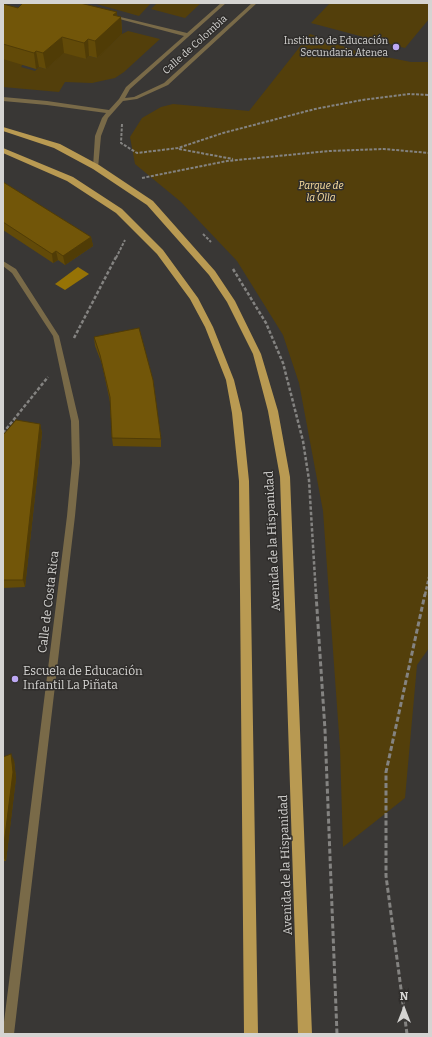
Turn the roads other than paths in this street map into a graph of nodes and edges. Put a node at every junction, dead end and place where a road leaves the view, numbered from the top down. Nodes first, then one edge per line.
1 (224, 3) edge
2 (255, 3) edge
3 (102, 13) edge
4 (187, 35) junction
5 (3, 99) edge
6 (121, 100) junction
7 (110, 112) junction
8 (3, 129) edge
9 (3, 150) edge
10 (96, 167) junction
11 (3, 263) edge
12 (8, 1034) edge
13 (251, 1034) edge
14 (305, 1034) edge

1 - 4 street, Calle de Colombia
2 - 6 street, Calle de Colombia
3 - 4 street
4 - 6 street, Calle de Colombia
5 - 7 street
6 - 7 street, Calle de Colombia
7 - 10 street, Calle de Colombia
8 - 10 main road, Avenida de la Hispanidad
9 - 13 main road
10 - 14 main road, Avenida de la Hispanidad
11 - 12 street, Calle de Costa Rica

